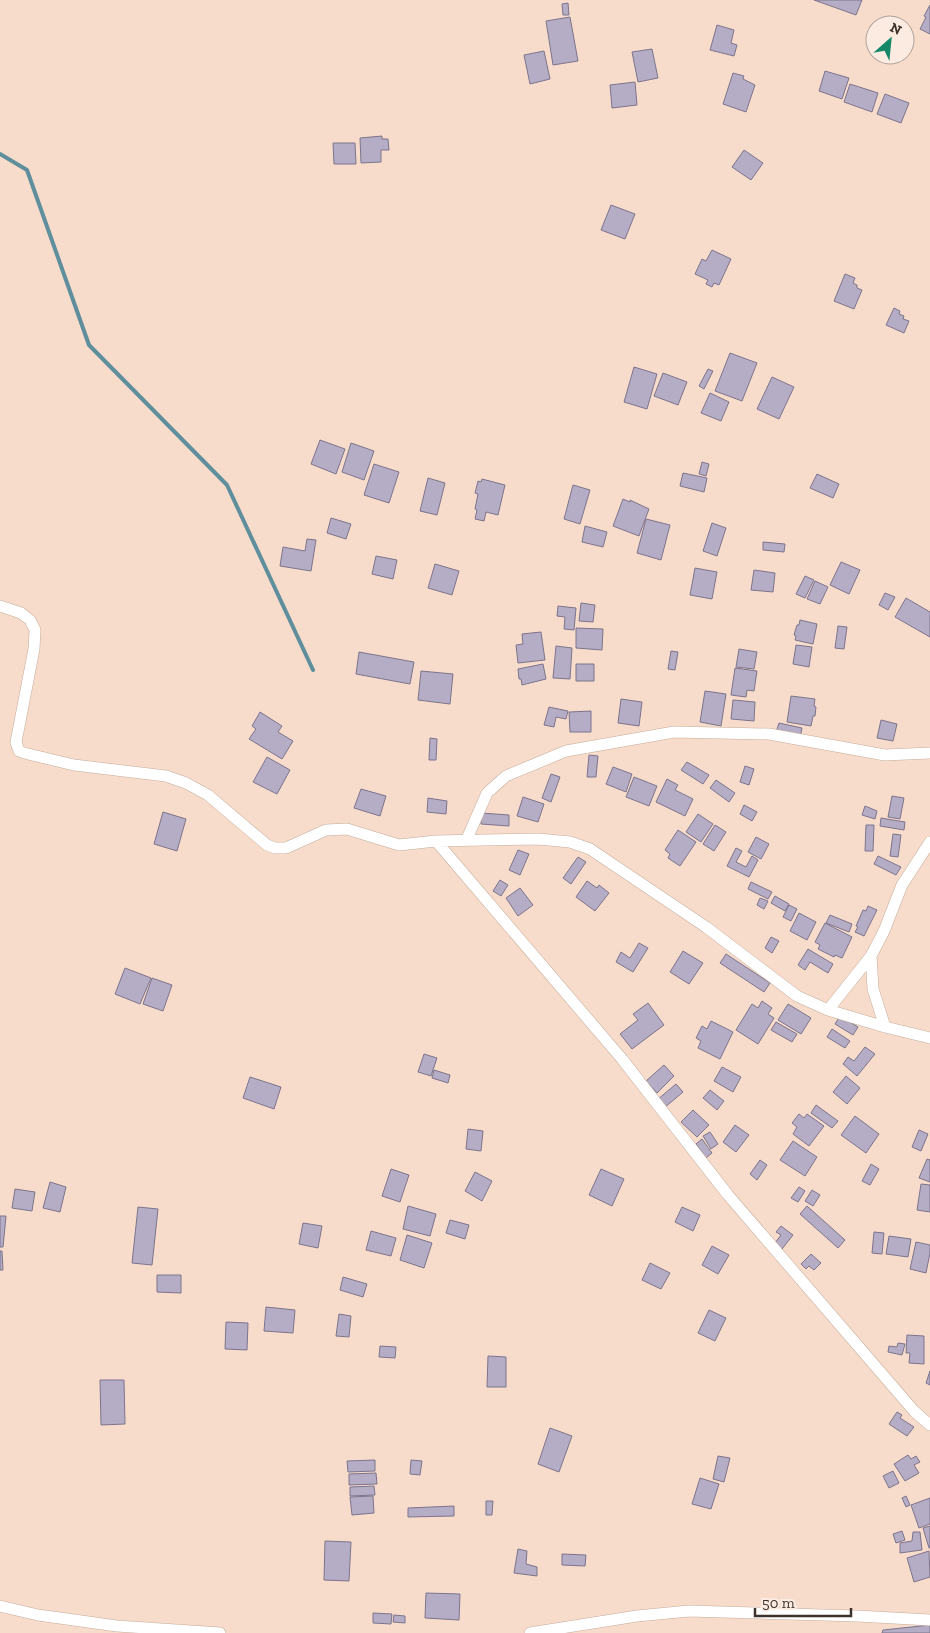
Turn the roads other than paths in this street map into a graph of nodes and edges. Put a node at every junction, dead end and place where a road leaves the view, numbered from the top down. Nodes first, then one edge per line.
1 (0, 606) edge
2 (930, 754) edge
3 (436, 841) junction
4 (466, 841) junction
5 (930, 842) edge
6 (871, 956) junction
7 (828, 1010) junction
8 (885, 1027) junction
9 (930, 1038) edge
10 (930, 1425) edge
11 (0, 1606) edge
12 (930, 1620) edge
13 (220, 1633) edge
14 (530, 1633) edge

1 - 3 street
2 - 4 street
3 - 4 street
3 - 10 street
4 - 7 street
5 - 6 street
6 - 7 street
6 - 8 street
7 - 8 street
8 - 9 street
11 - 13 street
12 - 14 street

